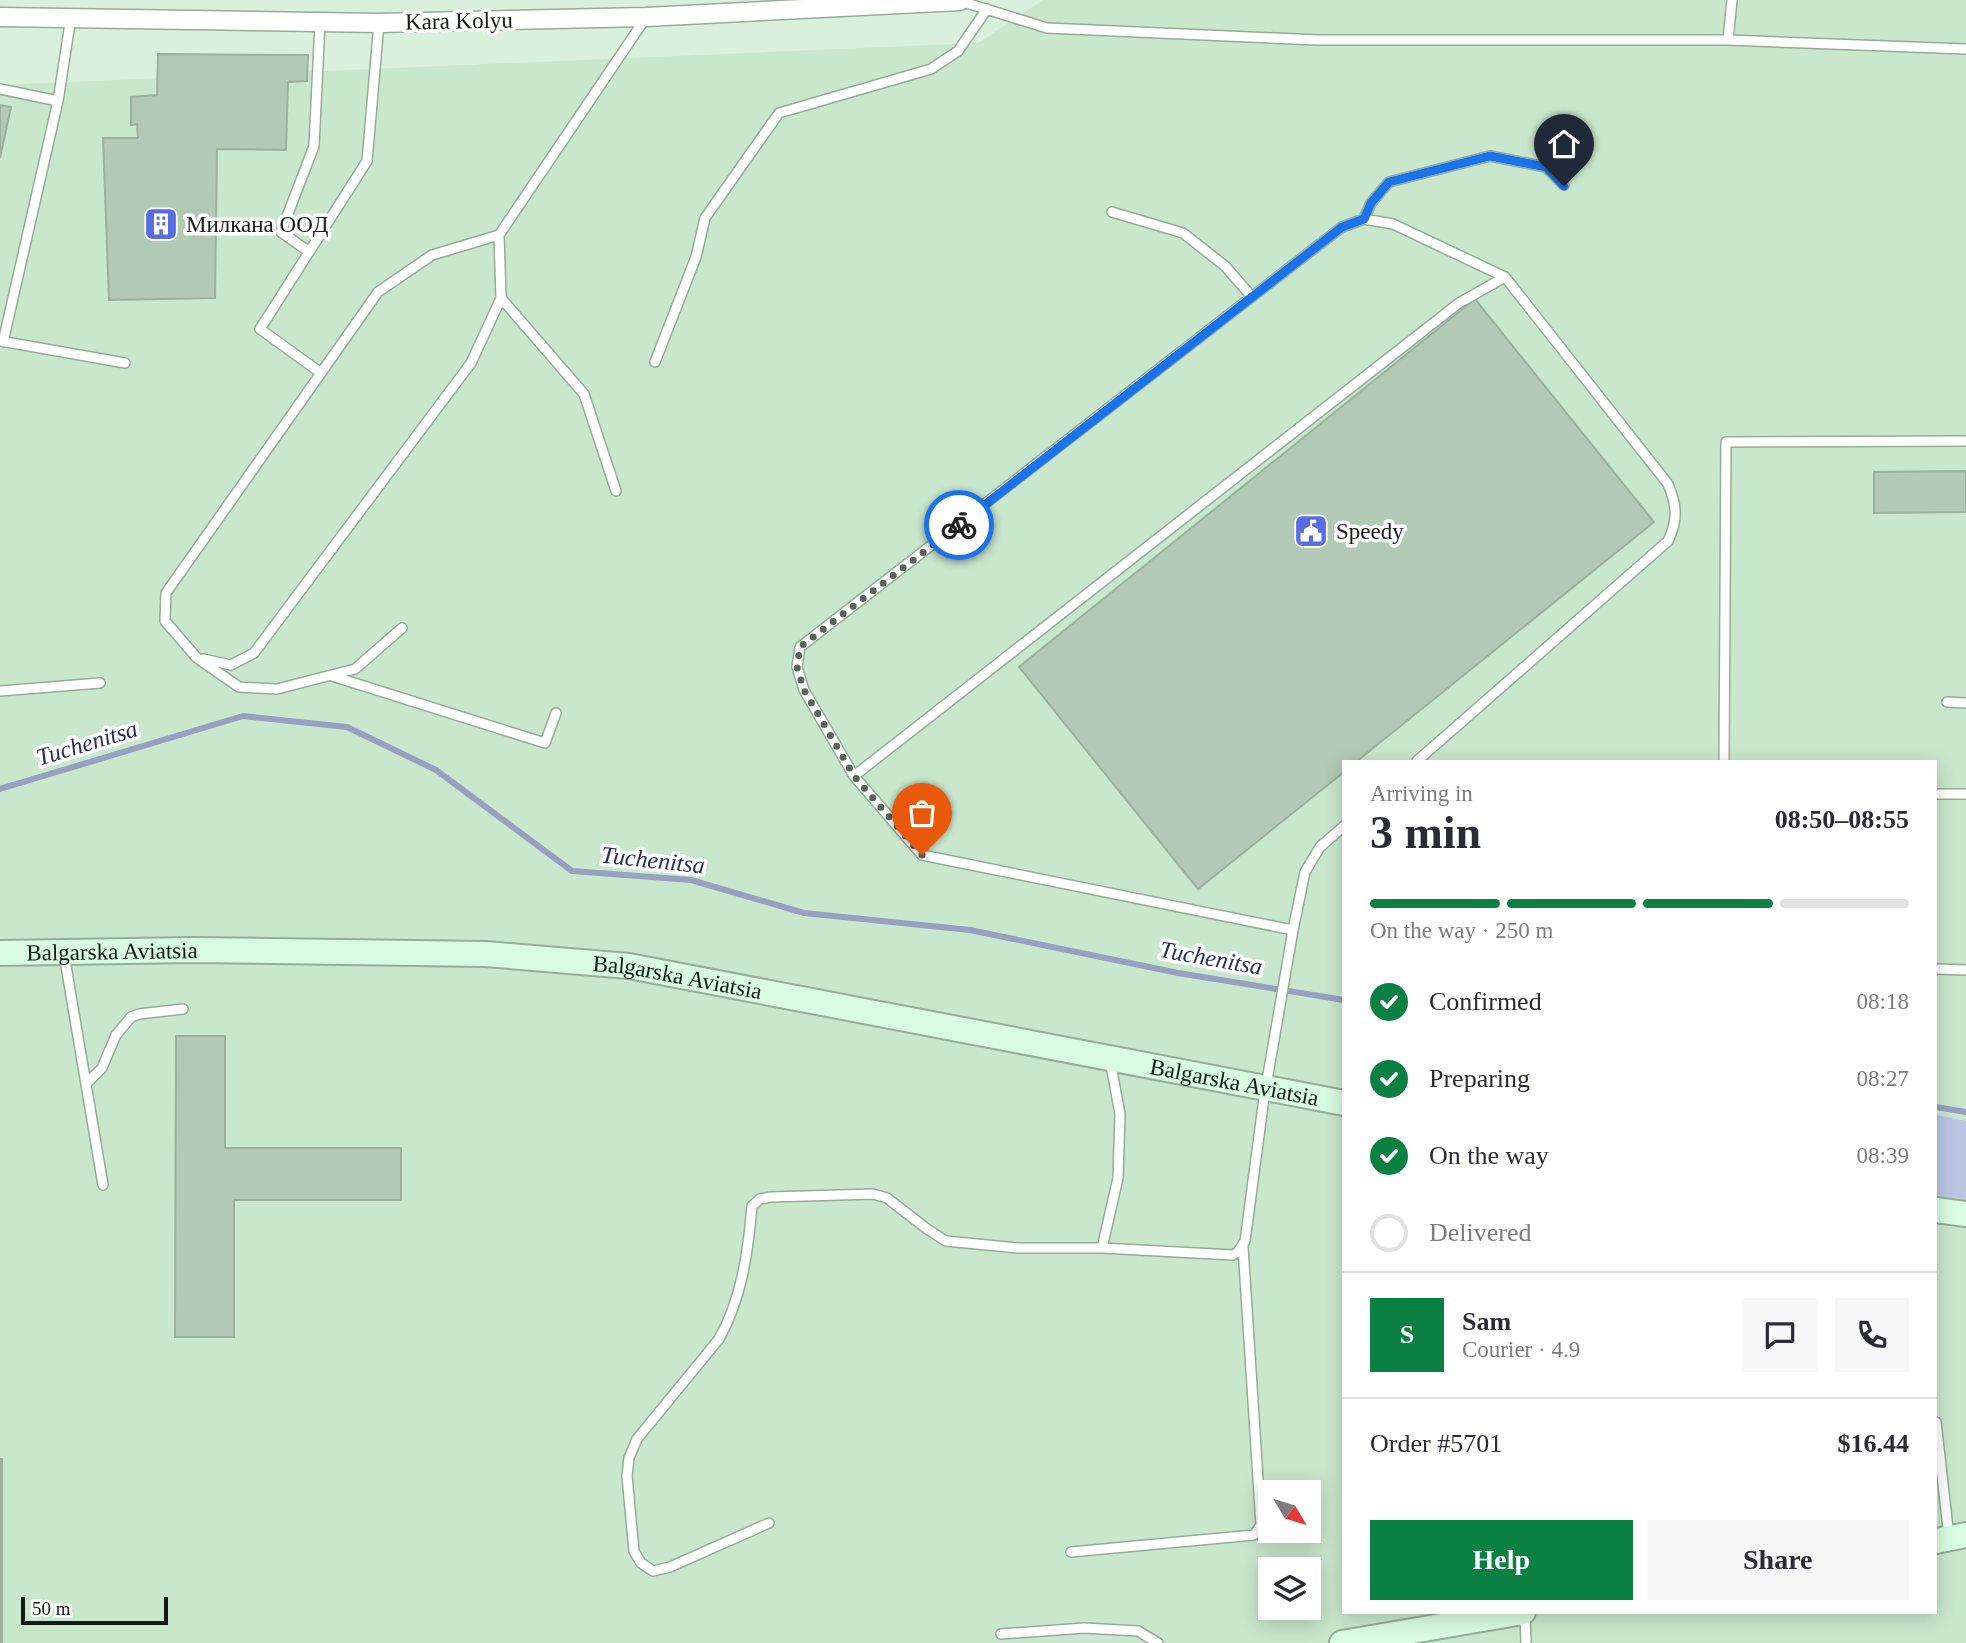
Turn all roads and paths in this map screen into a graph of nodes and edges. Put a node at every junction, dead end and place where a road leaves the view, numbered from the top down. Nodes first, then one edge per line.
1 (1732, 0) edge
2 (960, 1) edge
3 (986, 9) junction
4 (0, 17) edge
5 (646, 17) junction
6 (71, 18) junction
7 (320, 22) junction
8 (379, 23) junction
9 (1728, 40) junction
10 (1966, 49) edge
11 (0, 89) edge
12 (58, 101) junction
13 (1564, 186) dead end
14 (1112, 212) dead end
15 (1364, 219) junction
16 (499, 235) junction
17 (308, 251) junction
18 (1505, 277) junction
19 (1252, 297) junction
20 (501, 298) junction
21 (2, 341) edge
22 (655, 362) dead end
23 (125, 363) dead end
24 (321, 373) junction
25 (1966, 441) edge
26 (616, 491) dead end
27 (402, 628) dead end
28 (197, 658) junction
29 (330, 676) junction
30 (100, 683) dead end
31 (0, 691) edge
32 (1947, 702) dead end
33 (1966, 703) edge
34 (556, 713) dead end
35 (1418, 760) edge
36 (1724, 760) edge
37 (854, 776) junction
38 (1937, 794) edge
39 (1966, 794) edge
40 (1342, 828) edge
41 (1293, 930) junction
42 (63, 952) junction
43 (0, 953) edge
44 (1937, 969) edge
45 (1966, 970) edge
46 (183, 1009) dead end
47 (1110, 1058) junction
48 (86, 1084) junction
49 (1266, 1088) junction
50 (1342, 1103) edge
51 (103, 1185) dead end
52 (1937, 1210) edge
53 (1966, 1214) edge
54 (1243, 1247) junction
55 (1102, 1248) junction
56 (1937, 1430) edge
57 (769, 1523) dead end
58 (1950, 1538) edge
59 (1071, 1552) dead end
60 (1512, 1614) edge
61 (1524, 1614) edge
62 (1000, 1634) dead end
63 (1158, 1643) edge
64 (1342, 1643) edge
65 (1526, 1643) edge

1 - 9 lane
2 - 3 lane
2 - 5 street, Kara Kolyu
3 - 9 lane
3 - 22 lane
4 - 6 street, Kara Kolyu
5 - 8 street, Kara Kolyu
5 - 16 lane
6 - 7 street, Kara Kolyu
6 - 12 lane
7 - 8 street, Kara Kolyu
7 - 17 lane
8 - 17 lane
9 - 10 lane
11 - 12 lane
12 - 21 lane
13 - 15 lane
14 - 19 lane
15 - 18 lane
15 - 19 lane
16 - 20 lane
16 - 24 lane
17 - 24 lane
18 - 35 lane
18 - 37 lane
19 - 37 lane
20 - 26 lane
20 - 28 lane
21 - 23 lane
24 - 28 lane
25 - 36 lane
27 - 29 lane
28 - 29 lane
29 - 34 lane
30 - 31 lane
32 - 33 lane
37 - 41 lane
38 - 39 lane
40 - 41 lane
41 - 49 lane
42 - 43 street, Balgarska Aviatsia
42 - 47 street, Balgarska Aviatsia
42 - 48 lane
44 - 45 lane
46 - 48 lane
47 - 49 street, Balgarska Aviatsia
47 - 55 lane
48 - 51 lane
49 - 50 street, Balgarska Aviatsia
49 - 54 lane
52 - 53 street
54 - 55 lane
54 - 59 lane
55 - 57 lane
56 - 58 lane
60 - 64 street
61 - 65 lane
62 - 63 lane

